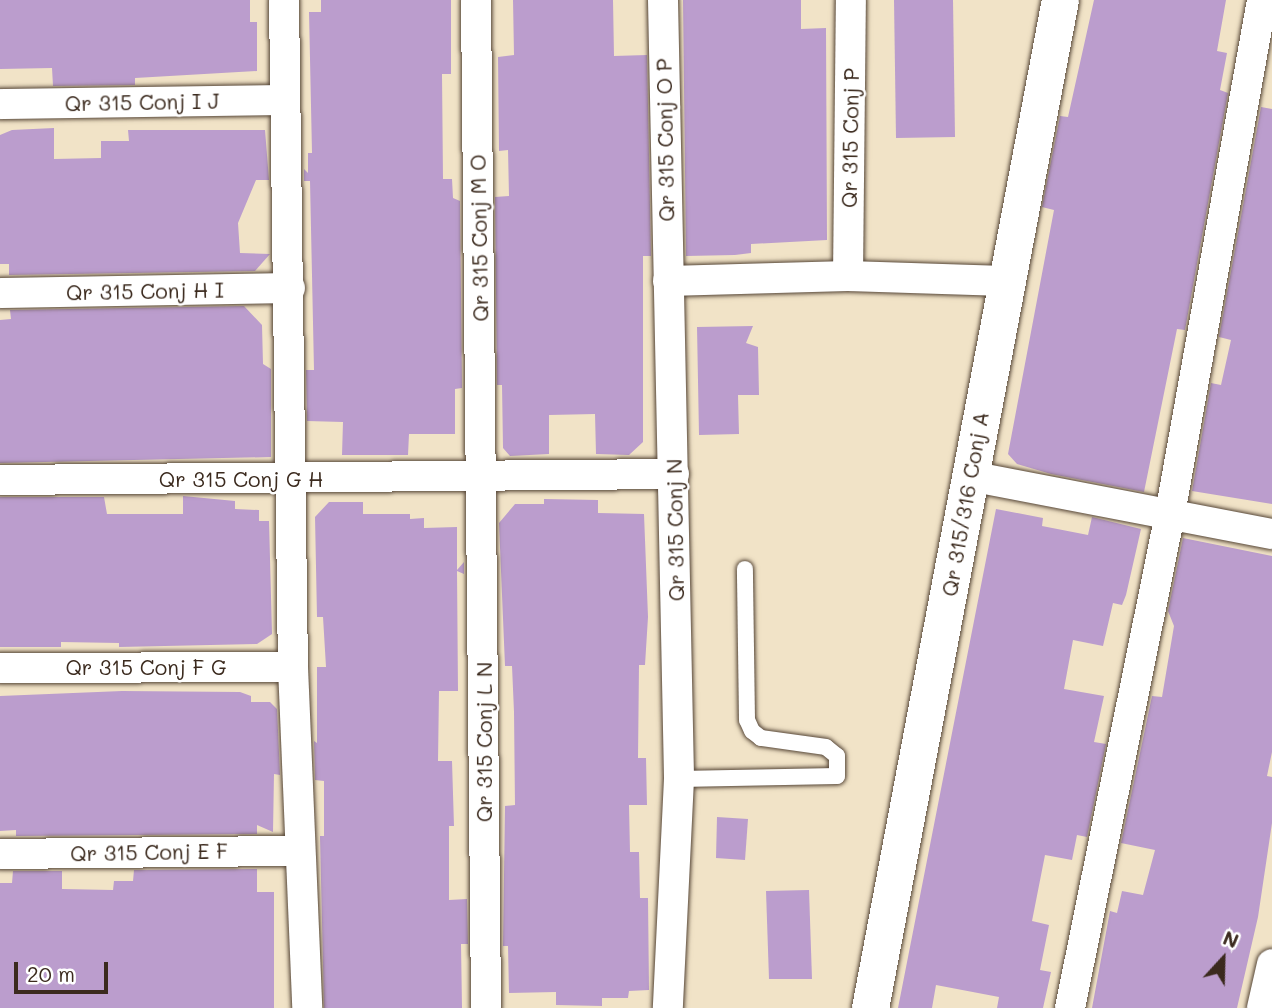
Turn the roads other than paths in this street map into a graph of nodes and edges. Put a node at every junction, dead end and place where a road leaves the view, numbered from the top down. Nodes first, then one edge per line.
1 (284, 0) edge
2 (476, 0) edge
3 (663, 0) edge
4 (851, 0) edge
5 (1060, 0) edge
6 (1262, 0) edge
7 (285, 100) junction
8 (0, 104) edge
9 (848, 276) junction
10 (667, 281) junction
11 (1005, 281) junction
12 (290, 288) junction
13 (0, 293) edge
14 (674, 474) junction
15 (970, 476) junction
16 (482, 477) junction
17 (290, 478) junction
18 (0, 480) edge
19 (1170, 514) junction
20 (1272, 534) edge
21 (745, 569) dead end
22 (293, 667) junction
23 (0, 668) edge
24 (679, 779) junction
25 (299, 851) junction
26 (0, 854) edge
27 (1272, 964) edge
28 (307, 1008) edge
29 (486, 1008) edge
30 (668, 1008) edge
31 (870, 1008) edge
32 (1070, 1008) edge
33 (1262, 1008) edge

1 - 7 street
2 - 16 street, Qr 315 Conj M O
3 - 10 street, Qr 315 Conj O P
4 - 9 street, Qr 315 Conj P
5 - 11 street, Qr 315/316 Conj A
6 - 19 street
7 - 8 street, Qr 315 Conj I J
7 - 12 street
9 - 10 street
9 - 11 street
10 - 14 street, Qr 315 Conj N
11 - 15 street, Qr 315/316 Conj A
12 - 13 street, Qr 315 Conj H I
12 - 17 street
14 - 16 street, Qr 315 Conj G H
14 - 24 street, Qr 315 Conj N
15 - 19 street
15 - 31 street, Qr 315/316 Conj A
16 - 17 street, Qr 315 Conj G H
16 - 29 street, Qr 315 Conj L N
17 - 18 street, Qr 315 Conj G H
17 - 22 street
19 - 20 street
19 - 32 street
21 - 24 lane
22 - 23 street, Qr 315 Conj F G
22 - 25 street
24 - 30 street, Qr 315 Conj N
25 - 26 street, Qr 315 Conj E F
25 - 28 street
27 - 33 street

